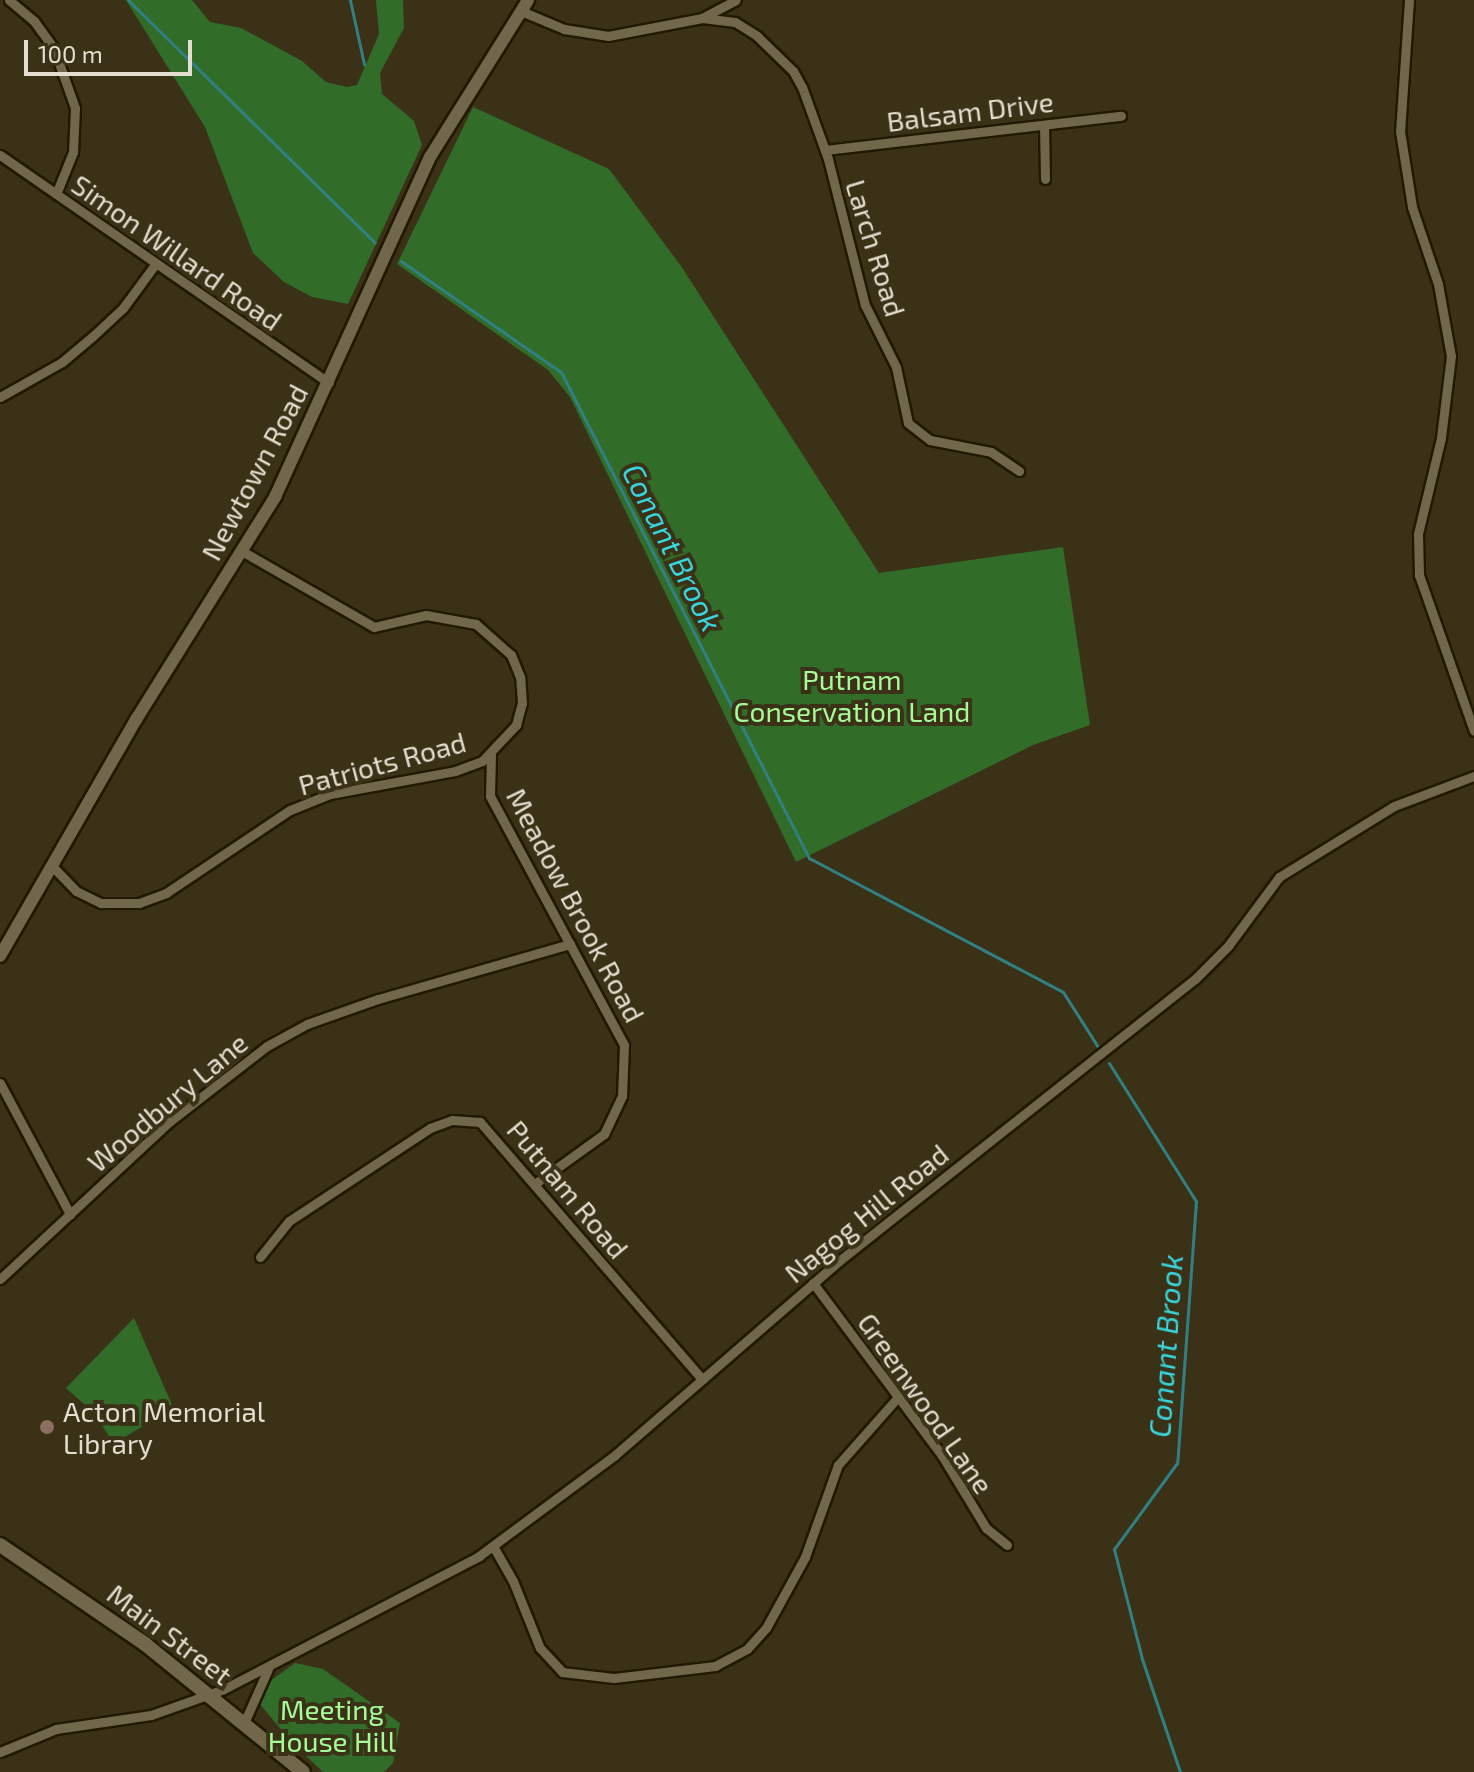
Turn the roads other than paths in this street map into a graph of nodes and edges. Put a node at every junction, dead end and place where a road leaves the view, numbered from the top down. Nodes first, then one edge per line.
1 (9, 0) edge
2 (736, 0) edge
3 (1409, 0) edge
4 (525, 6) edge
5 (702, 18) junction
6 (1121, 116) dead end
7 (1044, 125) junction
8 (825, 150) junction
9 (0, 155) edge
10 (1045, 179) dead end
11 (56, 194) junction
12 (154, 266) junction
13 (329, 383) junction
14 (0, 397) edge
15 (1019, 471) dead end
16 (242, 551) junction
17 (1474, 731) edge
18 (491, 753) junction
19 (1474, 776) edge
20 (52, 866) junction
21 (570, 944) junction
22 (0, 956) edge
23 (0, 1083) edge
24 (536, 1183) junction
25 (70, 1214) junction
26 (260, 1257) dead end
27 (0, 1279) edge
28 (813, 1283) junction
29 (702, 1379) junction
30 (898, 1397) junction
31 (0, 1545) edge
32 (1007, 1545) dead end
33 (493, 1546) junction
34 (268, 1669) junction
35 (205, 1692) junction
36 (244, 1723) junction
37 (0, 1752) edge
38 (303, 1772) edge

1 - 11 street
2 - 5 street
3 - 17 street
4 - 5 street
4 - 13 street, Newtown Road
5 - 8 street, Larch Road
6 - 7 street, Balsam Drive
7 - 8 street, Balsam Drive
7 - 10 street
8 - 15 street, Larch Road
9 - 11 street, Simon Willard Road
11 - 12 street, Simon Willard Road
12 - 13 street, Simon Willard Road
12 - 14 street
13 - 16 street, Newtown Road
16 - 18 street, Patriots Road
16 - 20 street, Newtown Road
18 - 20 street, Patriots Road
18 - 21 street, Meadow Brook Road
19 - 28 street, Nagog Hill Road
20 - 22 street, Newtown Road
21 - 24 street, Meadow Brook Road
21 - 25 street, Woodbury Lane
23 - 25 street
24 - 26 street, Putnam Road
24 - 29 street, Putnam Road
25 - 27 street, Woodbury Lane
28 - 29 street, Nagog Hill Road
28 - 30 street, Greenwood Lane
29 - 33 street, Nagog Hill Road
30 - 32 street, Greenwood Lane
30 - 33 street
31 - 35 main road, Main Street
33 - 34 street, Nagog Hill Road
34 - 35 street, Nagog Hill Road
34 - 36 street
35 - 36 main road, Main Street
35 - 37 street, Nagog Hill Road
36 - 38 main road, Main Street

